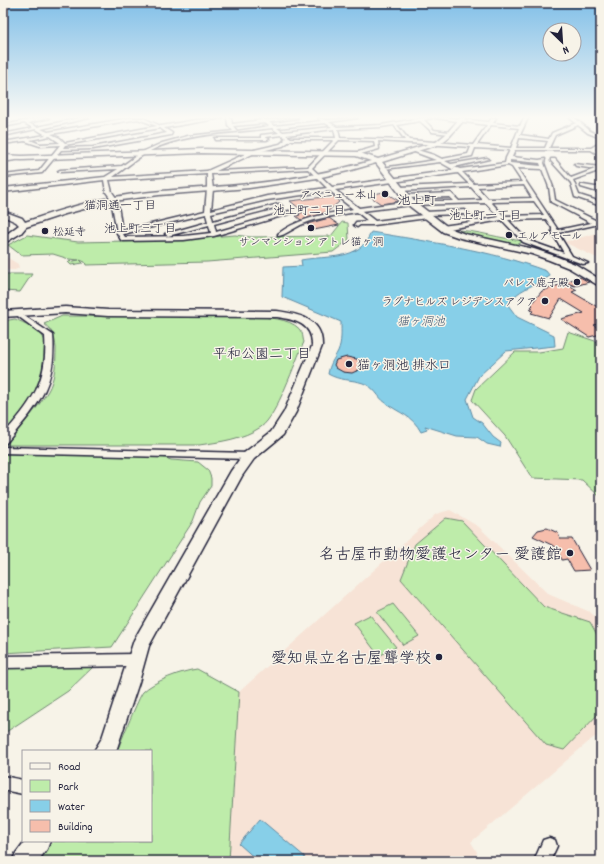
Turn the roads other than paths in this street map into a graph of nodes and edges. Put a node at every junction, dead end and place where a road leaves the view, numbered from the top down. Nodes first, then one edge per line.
1 (17, 158) edge
2 (51, 158) edge
3 (136, 158) edge
4 (240, 158) edge
5 (319, 158) edge
6 (370, 158) edge
7 (387, 158) edge
8 (436, 158) edge
9 (454, 158) edge
10 (487, 159) joint
11 (553, 160) dead end
12 (3, 161) edge
13 (378, 161) junction
14 (441, 161) junction
15 (508, 161) junction
16 (576, 164) dead end
17 (450, 166) junction
18 (514, 166) junction
19 (124, 167) junction
20 (309, 168) junction
21 (384, 168) junction
22 (544, 168) junction
23 (601, 168) edge
24 (60, 171) dead end
25 (459, 171) junction
26 (209, 172) junction
27 (439, 174) junction
28 (3, 176) edge
29 (316, 176) junction
30 (444, 178) dead end
31 (106, 179) junction
32 (573, 179) dead end
33 (393, 181) junction
34 (448, 182) dead end
35 (526, 183) junction
36 (453, 186) junction
37 (474, 186) junction
38 (583, 186) dead end
39 (601, 187) edge
40 (210, 188) junction
41 (331, 189) junction
42 (400, 189) junction
43 (595, 189) junction
44 (3, 190) edge
45 (601, 191) edge
46 (267, 198) junction
47 (114, 199) junction
48 (487, 200) junction
49 (536, 200) junction
50 (554, 200) junction
51 (410, 201) junction
52 (458, 202) junction
53 (601, 204) edge
54 (279, 206) junction
55 (358, 211) junction
56 (208, 212) junction
57 (3, 213) edge
58 (289, 213) junction
59 (426, 215) junction
60 (548, 217) junction
61 (503, 218) junction
62 (302, 222) junction
63 (212, 223) junction
64 (374, 223) junction
65 (475, 223) junction
66 (598, 223) edge
67 (23, 225) junction
68 (357, 225) dead end
69 (442, 228) junction
70 (555, 232) junction
71 (120, 233) junction
72 (214, 234) junction
73 (280, 235) dead end
74 (153, 238) junction
75 (3, 241) edge
76 (569, 256) junction
77 (585, 263) dead end
78 (601, 284) edge
79 (17, 313) junction
80 (3, 314) edge
81 (3, 441) edge
82 (3, 450) edge
83 (249, 456) junction
84 (135, 660) junction
85 (3, 662) edge
86 (105, 750) edge
87 (3, 783) edge
88 (22, 787) edge
89 (38, 842) edge
90 (549, 846) dead end
91 (24, 861) edge
92 (542, 861) edge

1 - 12 street
2 - 28 street
3 - 19 street
4 - 26 street
5 - 20 street
6 - 13 street
7 - 13 street
8 - 14 street
9 - 14 street
10 - 15 street
10 - 17 street
11 - 53 street
13 - 21 street
13 - 29 street
14 - 17 street
14 - 21 street
15 - 18 street
15 - 22 street
15 - 25 street
16 - 23 street
17 - 25 street
18 - 22 street
18 - 35 street
19 - 24 street
19 - 31 street
20 - 26 street
20 - 29 street
21 - 33 street
22 - 50 street
23 - 32 street
25 - 27 street
25 - 37 street
26 - 31 street
26 - 40 street
27 - 30 street
27 - 33 street
29 - 40 street
29 - 41 street
31 - 44 street
31 - 47 street
33 - 41 street
33 - 42 street
34 - 36 street
35 - 37 street
35 - 49 street
36 - 37 street
36 - 42 street
37 - 48 street
38 - 43 street
39 - 43 street
40 - 47 street
40 - 56 street
41 - 46 street
41 - 55 street
42 - 51 street
43 - 45 street
46 - 54 street
46 - 56 street
47 - 67 street
47 - 71 street
48 - 49 street
48 - 52 street
48 - 61 street
49 - 50 street
49 - 60 street
50 - 66 street
51 - 52 street
51 - 52 street
51 - 55 street
51 - 59 street
54 - 58 street
54 - 63 street
55 - 62 street
55 - 64 street
56 - 63 street
56 - 71 street
57 - 67 street
58 - 62 street
58 - 72 street
59 - 64 street
59 - 65 street
59 - 69 street
60 - 61 street
60 - 70 street
61 - 65 street
61 - 76 street
62 - 73 street
63 - 72 street
63 - 74 street
64 - 68 street
65 - 69 street
66 - 70 street
67 - 75 street
69 - 78 street
70 - 76 street
71 - 74 street
72 - 74 street
76 - 77 street
79 - 80 street
79 - 81 street
79 - 83 street
82 - 83 street
83 - 84 street
84 - 85 street
84 - 86 street
87 - 88 street
89 - 91 street
90 - 92 street

